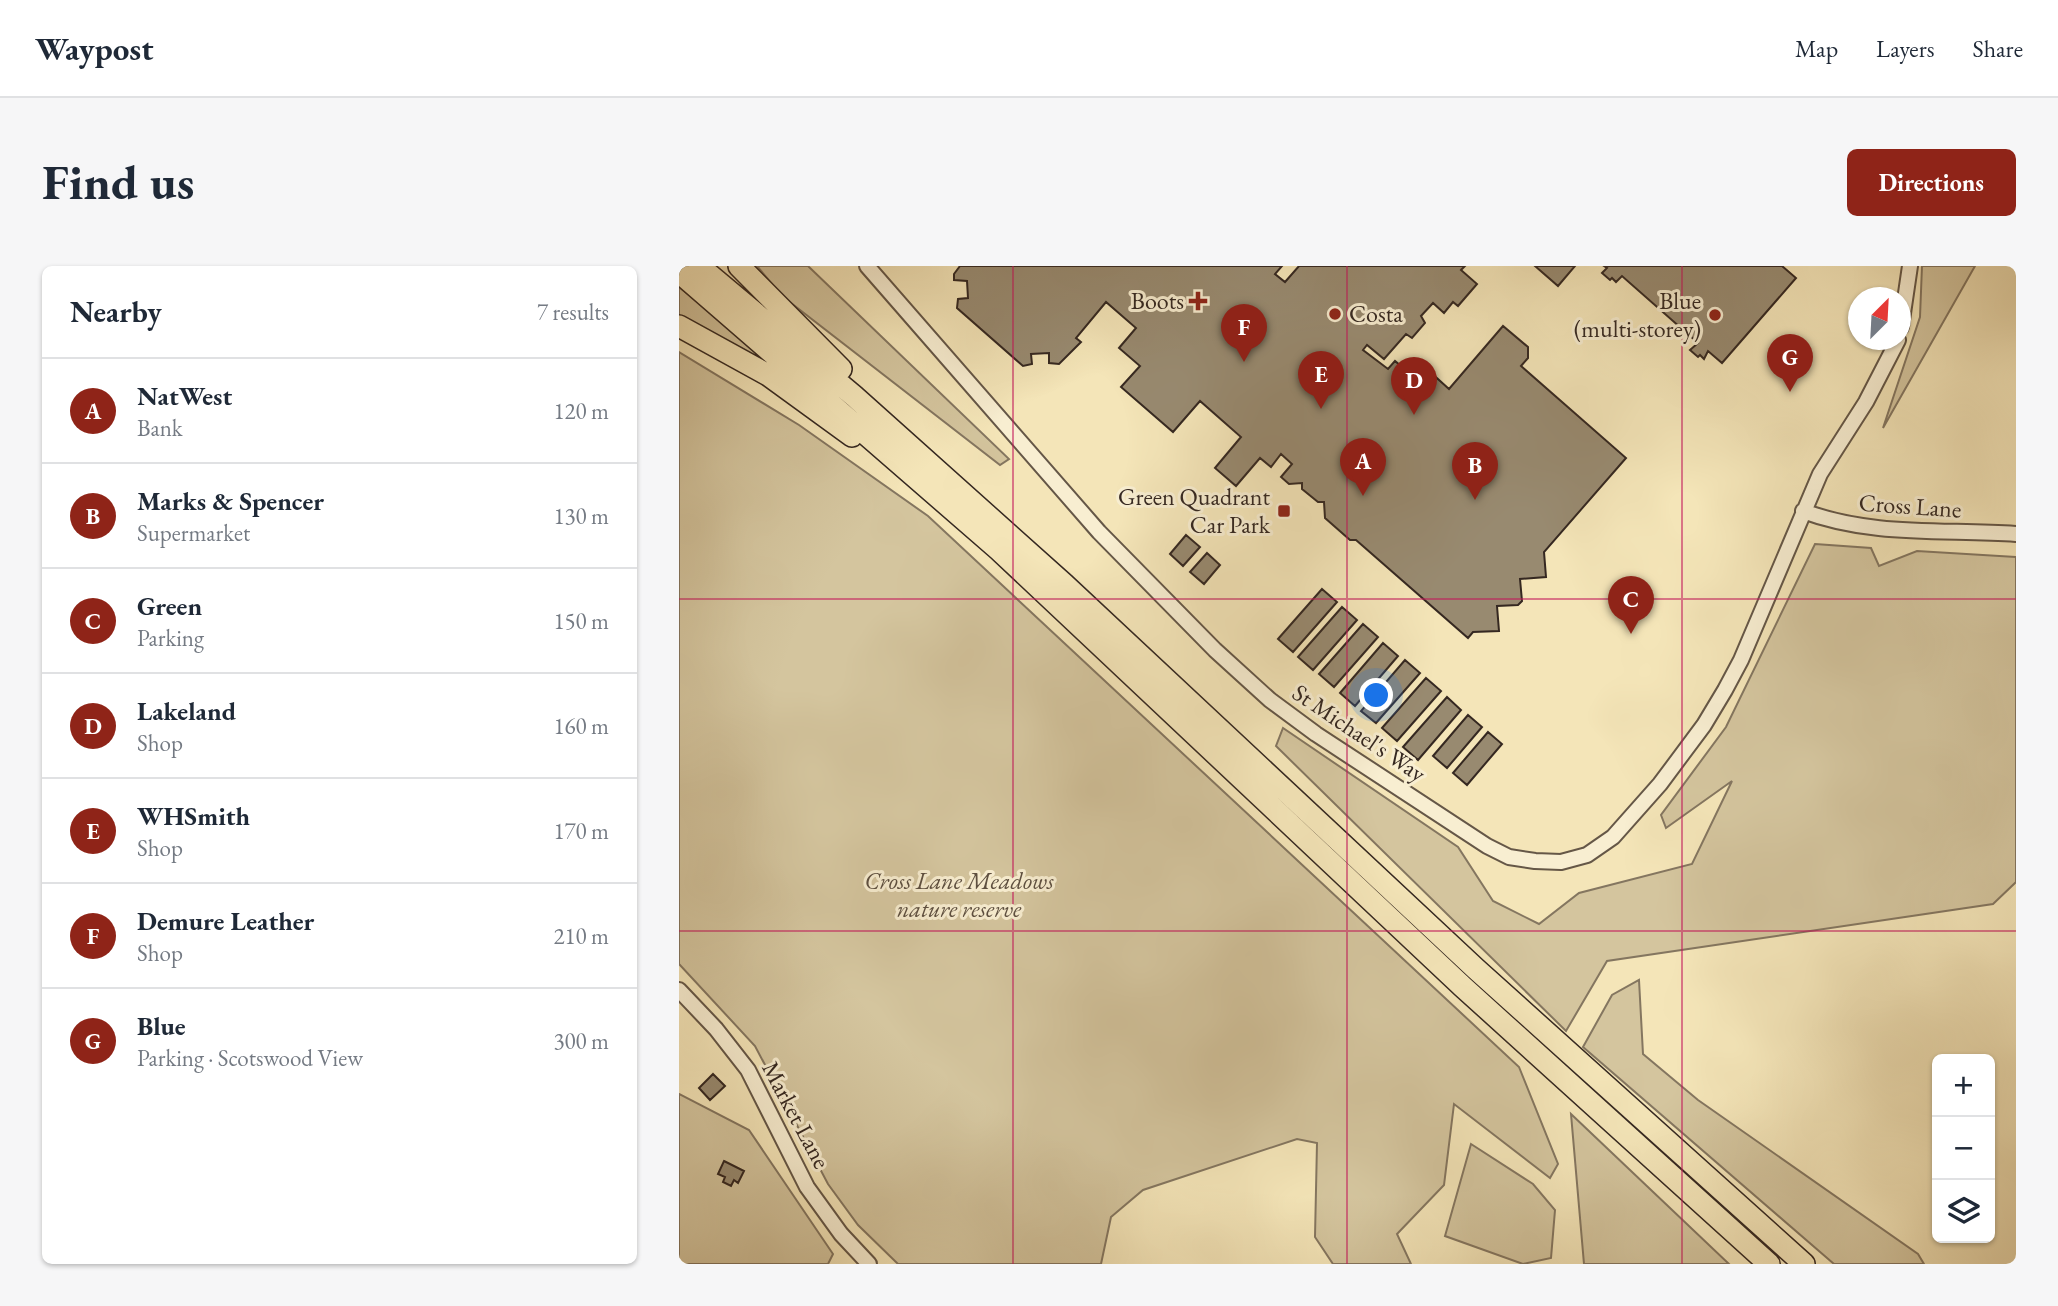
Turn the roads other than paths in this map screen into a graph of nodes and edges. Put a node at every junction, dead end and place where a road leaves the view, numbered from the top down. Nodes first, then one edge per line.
1 (699, 266) edge
2 (739, 266) edge
3 (867, 266) edge
4 (1910, 266) edge
5 (679, 272) edge
6 (1907, 287) edge
7 (679, 326) edge
8 (1893, 350) edge
9 (1803, 511) junction
10 (2016, 534) edge
11 (1020, 544) junction
12 (1047, 598) junction
13 (679, 990) edge
14 (869, 1264) edge
15 (1769, 1264) edge
16 (1804, 1264) edge

1 - 11 highway
2 - 11 highway
3 - 9 street, St Michael's Way
4 - 6 street
5 - 12 highway
7 - 12 highway
8 - 9 street, St Michael's Way
9 - 10 street, Cross Lane
11 - 16 highway
12 - 15 highway
13 - 14 street, Market Lane

